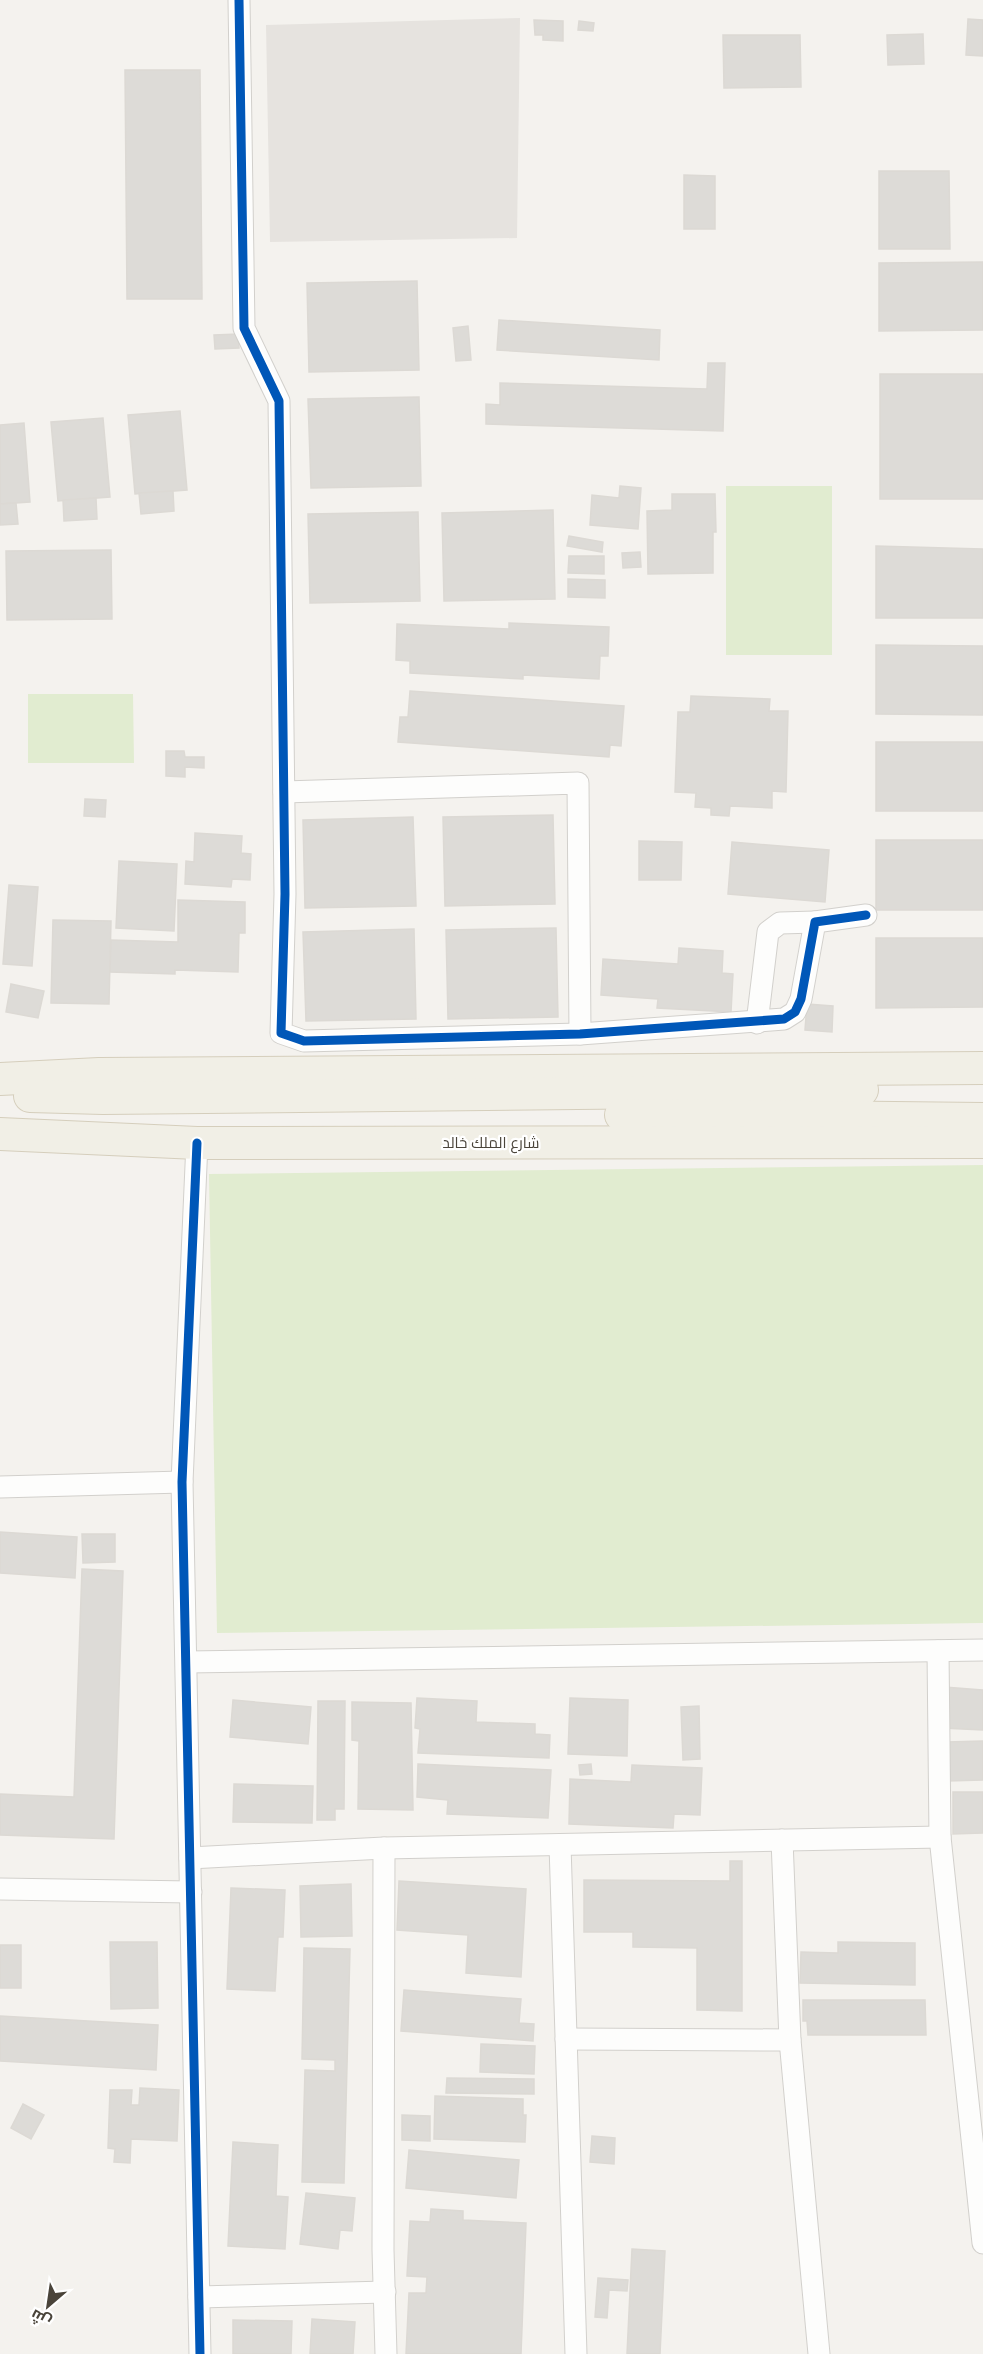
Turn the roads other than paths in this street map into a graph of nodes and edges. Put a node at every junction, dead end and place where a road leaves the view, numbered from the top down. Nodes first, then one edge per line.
1 (239, 0) edge
2 (284, 792) junction
3 (866, 915) dead end
4 (815, 922) junction
5 (757, 1023) junction
6 (580, 1034) junction
7 (983, 1068) edge
8 (0, 1079) edge
9 (983, 1089) edge
10 (0, 1095) edge
11 (556, 1104) junction
12 (983, 1119) edge
13 (0, 1121) edge
14 (0, 1134) edge
15 (983, 1142) edge
16 (197, 1143) junction
17 (182, 1482) junction
18 (0, 1487) edge
19 (983, 1650) edge
20 (938, 1651) junction
21 (187, 1662) junction
22 (940, 1836) junction
23 (782, 1840) junction
24 (560, 1845) junction
25 (384, 1848) junction
26 (190, 1858) junction
27 (0, 1889) edge
28 (191, 1892) junction
29 (566, 2039) junction
30 (790, 2040) junction
31 (980, 2191) edge
32 (983, 2243) edge
33 (385, 2292) junction
34 (199, 2297) junction
35 (200, 2354) edge
36 (387, 2354) edge
37 (576, 2354) edge
38 (819, 2354) edge

1 - 2 street
2 - 6 street
2 - 6 street
3 - 4 street
4 - 5 street
4 - 5 street
5 - 6 street
7 - 8 main road
9 - 11 main road
10 - 11 main road
11 - 12 main road
11 - 13 main road
14 - 16 main road, شارع الملك خالد
15 - 16 main road, شارع الملك خالد
16 - 17 street
17 - 18 street
17 - 21 street
19 - 20 street
20 - 21 street
20 - 22 street
21 - 26 street
22 - 23 street
22 - 31 street
23 - 24 street
23 - 30 street
24 - 25 street
24 - 29 street
25 - 26 street
25 - 33 street
26 - 28 street
27 - 28 street
28 - 34 street
29 - 30 street
29 - 37 street
30 - 38 street
31 - 32 street
33 - 34 street
33 - 36 street
34 - 35 street

